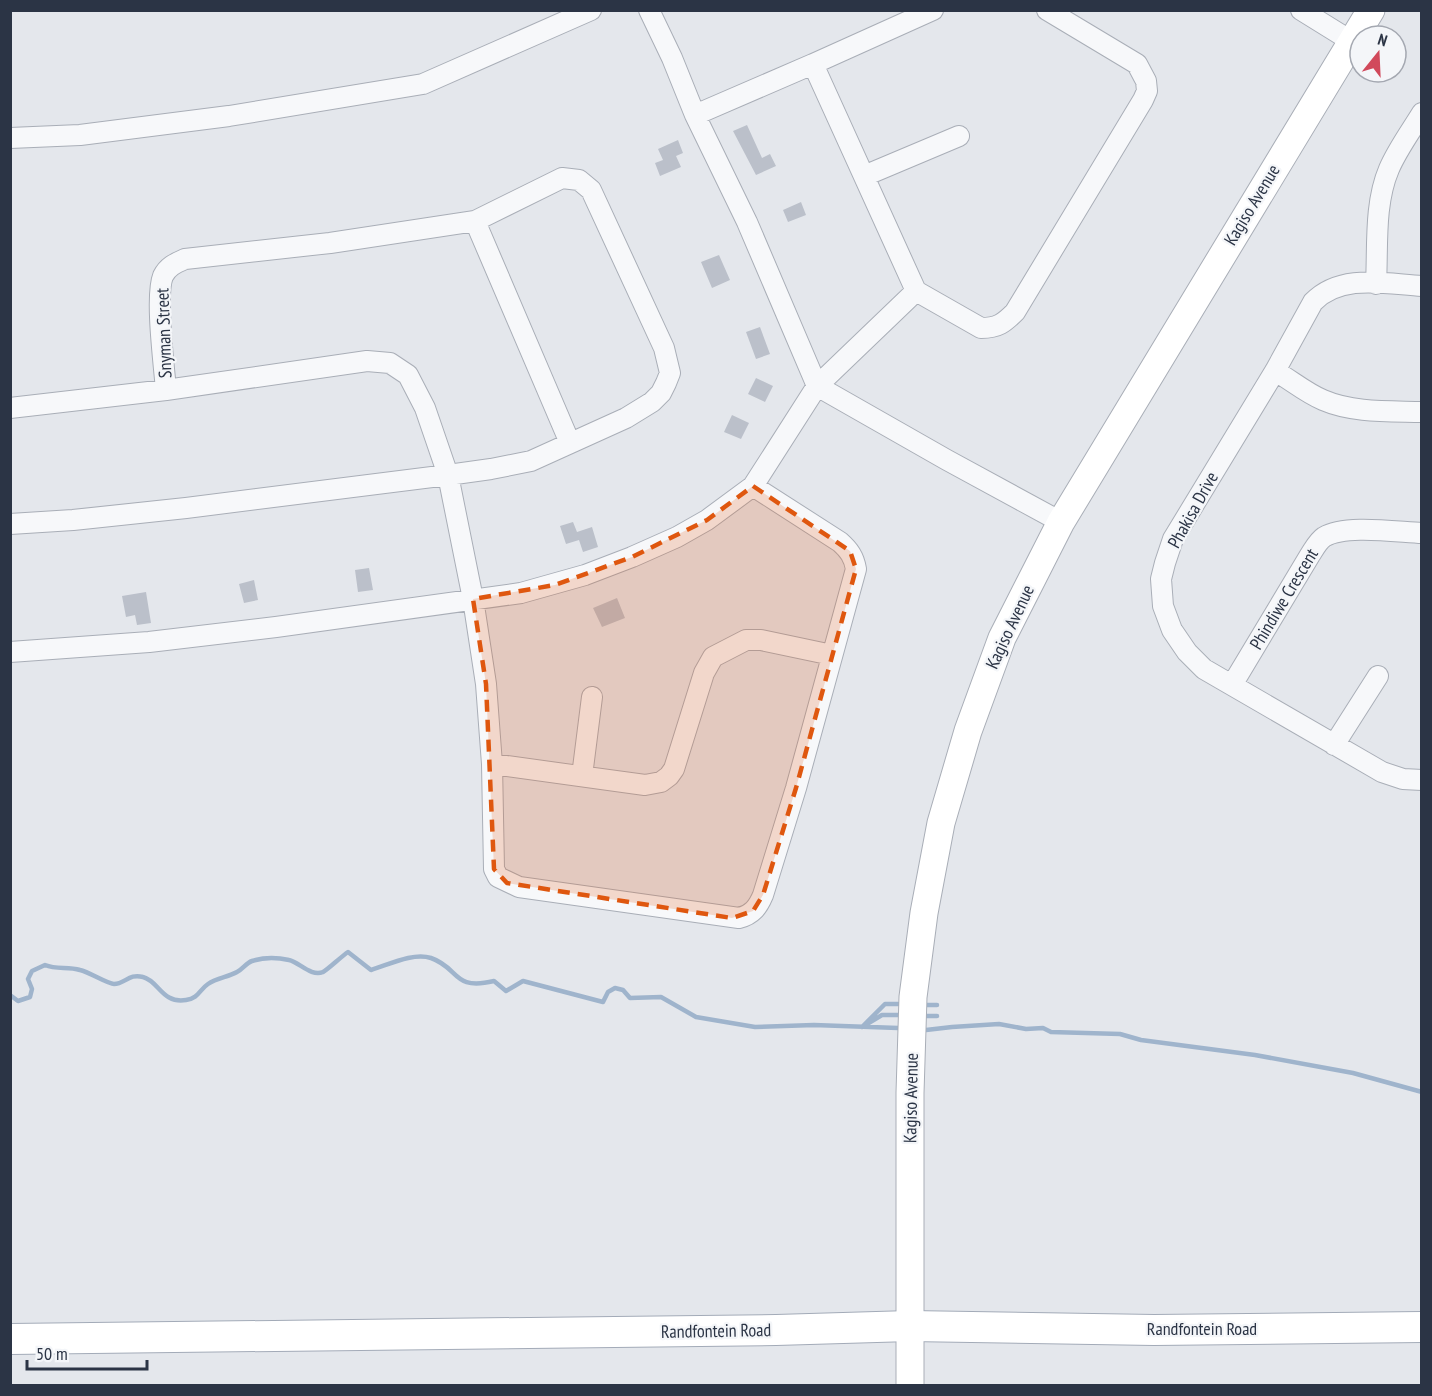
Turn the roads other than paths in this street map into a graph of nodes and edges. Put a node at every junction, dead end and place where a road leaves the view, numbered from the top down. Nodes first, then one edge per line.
1 (591, 10) edge
2 (649, 10) edge
3 (933, 10) edge
4 (1047, 10) edge
5 (1301, 10) edge
6 (1371, 10) edge
7 (1362, 24) edge
8 (1348, 39) edge
9 (1348, 48) edge
10 (813, 64) junction
11 (1422, 113) edge
12 (695, 115) junction
13 (959, 136) dead end
14 (10, 138) edge
15 (864, 176) junction
16 (475, 221) junction
17 (1376, 284) junction
18 (1422, 286) edge
19 (916, 291) junction
20 (1275, 370) junction
21 (817, 386) junction
22 (166, 390) junction
23 (10, 408) edge
24 (1422, 412) edge
25 (570, 443) junction
26 (448, 475) junction
27 (753, 486) junction
28 (1061, 522) junction
29 (10, 524) edge
30 (1422, 533) edge
31 (473, 599) junction
32 (10, 652) edge
33 (832, 655) junction
34 (1378, 675) dead end
35 (1232, 685) junction
36 (592, 698) dead end
37 (1334, 745) junction
38 (492, 764) junction
39 (582, 777) junction
40 (1422, 780) edge
41 (909, 1326) junction
42 (1422, 1327) edge
43 (10, 1339) edge
44 (910, 1386) edge

1 - 14 street
2 - 12 street
3 - 10 street
4 - 19 street
5 - 8 street
6 - 7 street, Kagiso Avenue
9 - 28 street, Kagiso Avenue
10 - 12 street
10 - 15 street
11 - 17 street
12 - 21 street
13 - 15 street
15 - 19 street
16 - 22 street, Snyman Street
16 - 25 street
16 - 25 street, Snyman Street
17 - 18 street, Phakisa Drive
17 - 20 street, Phakisa Drive
19 - 21 street
20 - 24 street
20 - 35 street, Phakisa Drive
21 - 27 street
21 - 28 street
22 - 23 street
22 - 26 street, Snyman Street
25 - 26 street
26 - 29 street
26 - 31 street, Snyman Street
27 - 31 street
27 - 33 street
28 - 41 street, Kagiso Avenue
30 - 35 street, Phindiwe Crescent
31 - 32 street
31 - 38 street, Snyman Street
33 - 38 street, Snyman Street
33 - 39 street
34 - 37 street
35 - 37 street, Phakisa Drive
36 - 39 street
37 - 40 street, Phakisa Drive
38 - 39 street
41 - 42 main road, Randfontein Road
41 - 43 main road, Randfontein Road
41 - 44 street, Kagiso Avenue

